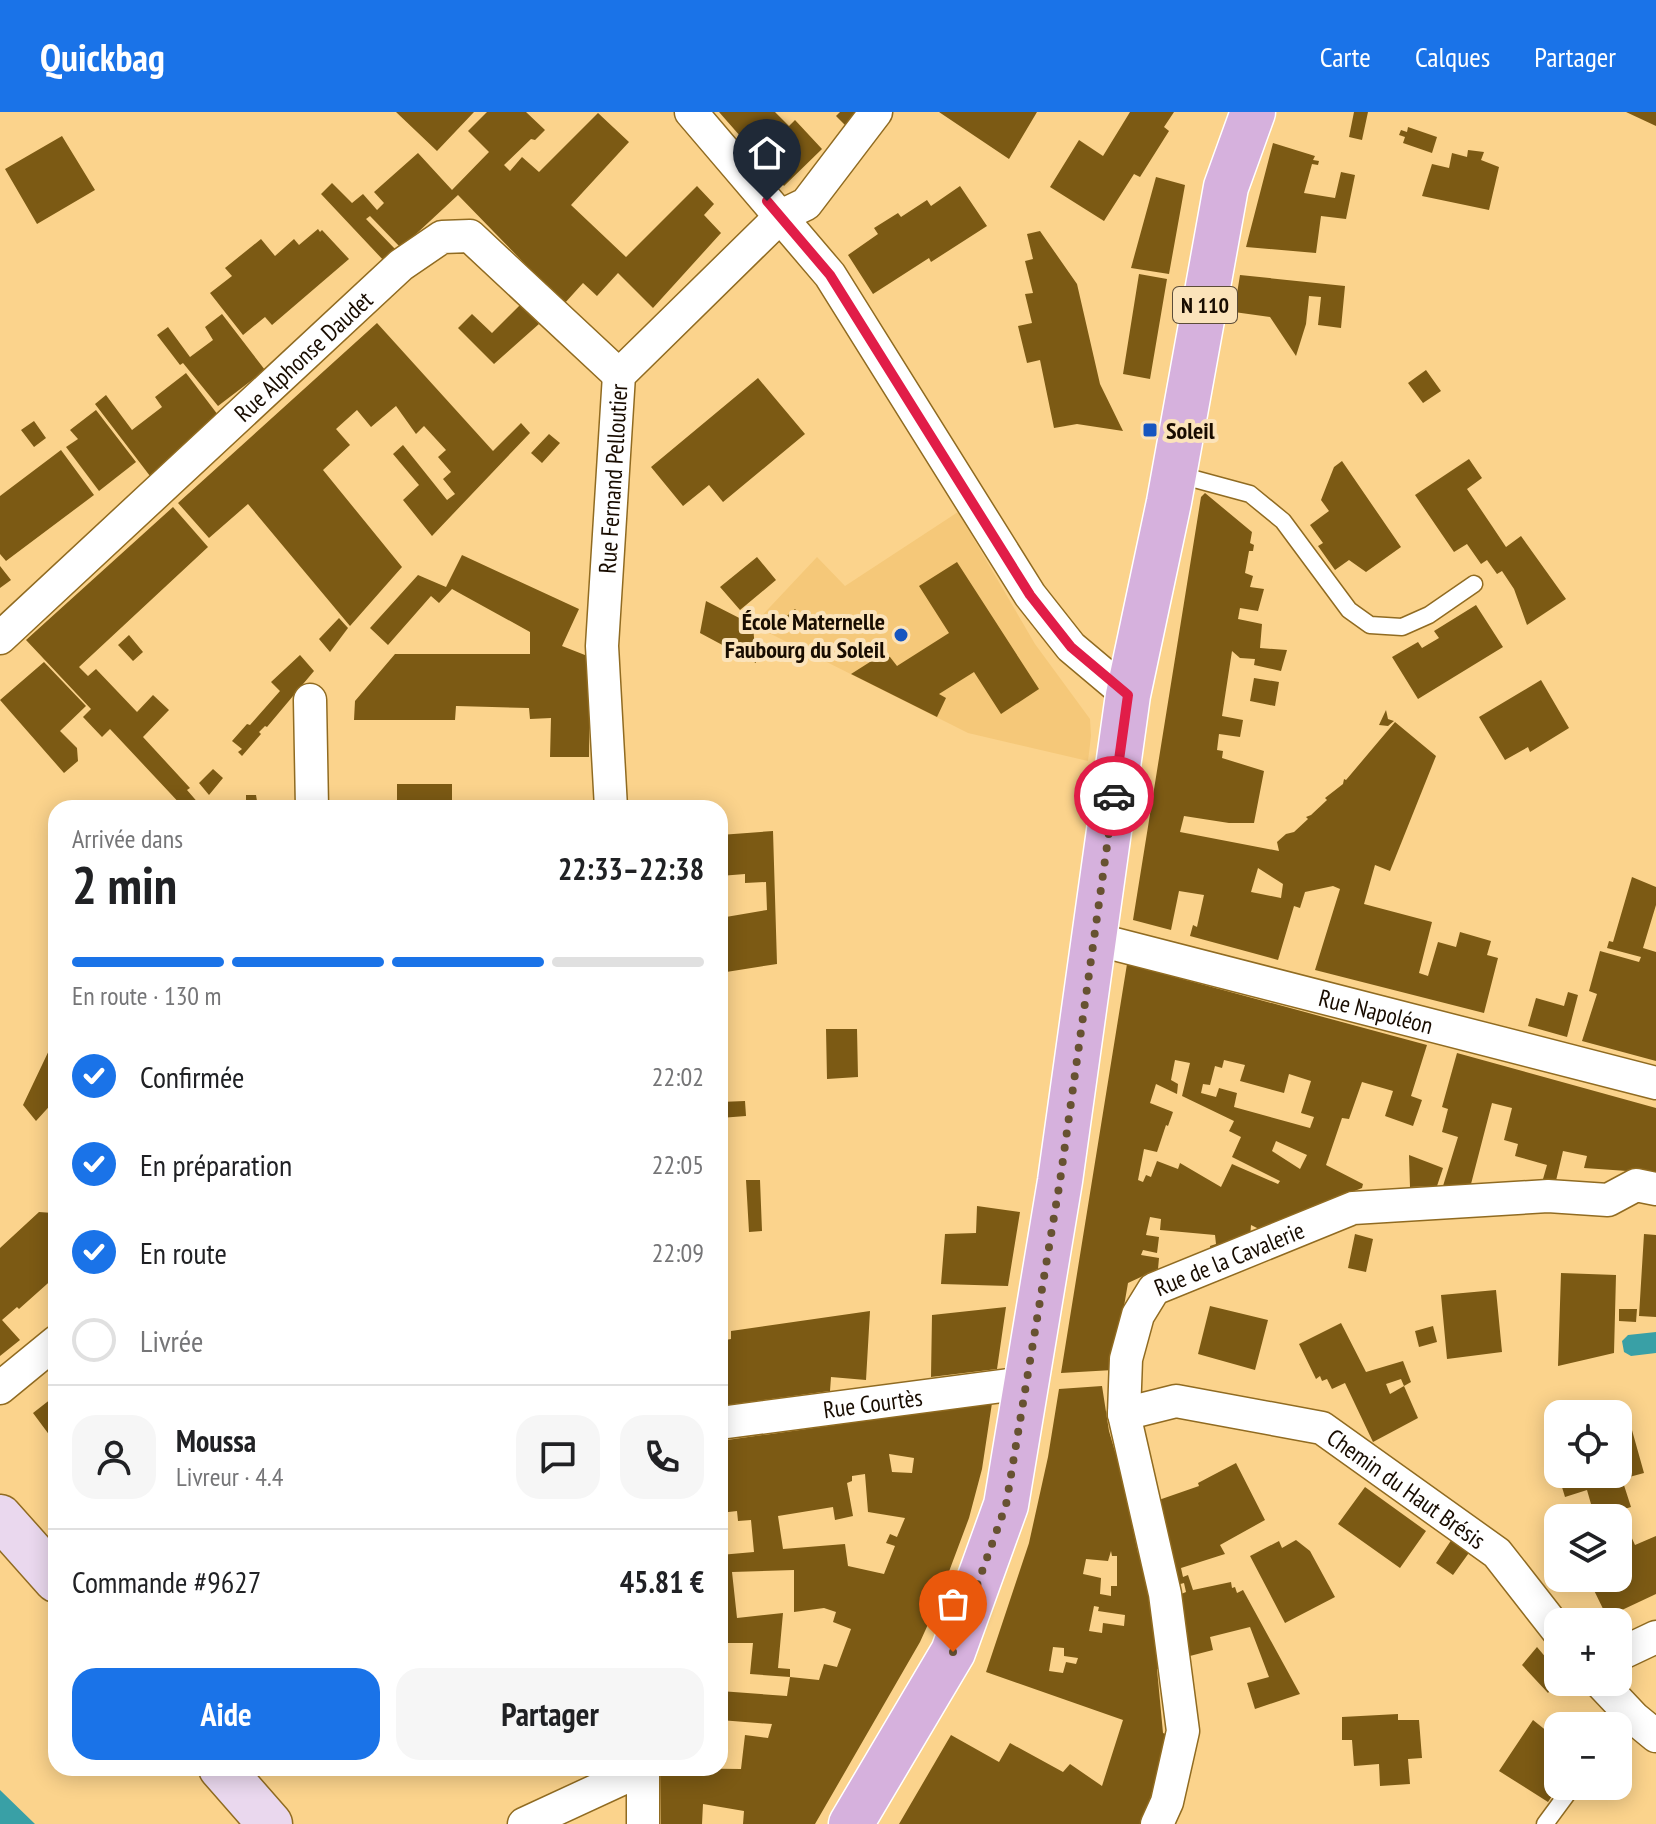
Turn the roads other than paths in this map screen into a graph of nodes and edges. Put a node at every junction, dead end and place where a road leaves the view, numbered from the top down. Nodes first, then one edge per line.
1 (691, 112) edge
2 (876, 112) edge
3 (1253, 112) edge
4 (781, 216) junction
5 (619, 375) junction
6 (1175, 473) junction
7 (1474, 584) dead end
8 (0, 638) edge
9 (1128, 695) junction
10 (310, 700) dead end
11 (312, 800) edge
12 (611, 800) edge
13 (1095, 939) junction
14 (1656, 1083) edge
15 (1656, 1189) edge
16 (48, 1349) edge
17 (1025, 1383) junction
18 (0, 1388) edge
19 (1124, 1414) junction
20 (728, 1422) edge
21 (0, 1517) edge
22 (48, 1571) edge
23 (1544, 1613) edge
24 (1656, 1637) edge
25 (1632, 1648) edge
26 (1611, 1696) edge
27 (1636, 1729) edge
28 (228, 1776) edge
29 (626, 1776) edge
30 (643, 1776) edge
31 (1563, 1800) edge
32 (270, 1824) edge
33 (524, 1824) edge
34 (643, 1824) edge
35 (851, 1824) edge
36 (1157, 1824) edge
37 (1545, 1824) edge

1 - 4 street
2 - 4 street, Rue Fernand Pelloutier
3 - 6 main road, N 110
4 - 5 street, Rue Fernand Pelloutier
4 - 9 street
5 - 8 street, Rue Alphonse Daudet
5 - 12 street, Rue Fernand Pelloutier
6 - 7 lane
6 - 9 main road, N 110
9 - 13 main road, N 110
10 - 11 street
13 - 14 street, Rue Napoléon
13 - 17 main road, N 110
15 - 19 street, Rue de la Cavalerie
16 - 18 street
17 - 20 street, Rue Courtès
17 - 35 main road, N 110
19 - 23 street, Chemin du Haut Brésis
19 - 36 street, Rue de la Cavalerie
21 - 22 main road
24 - 25 street
26 - 27 street
28 - 32 main road
29 - 33 street
30 - 34 street
31 - 37 lane

